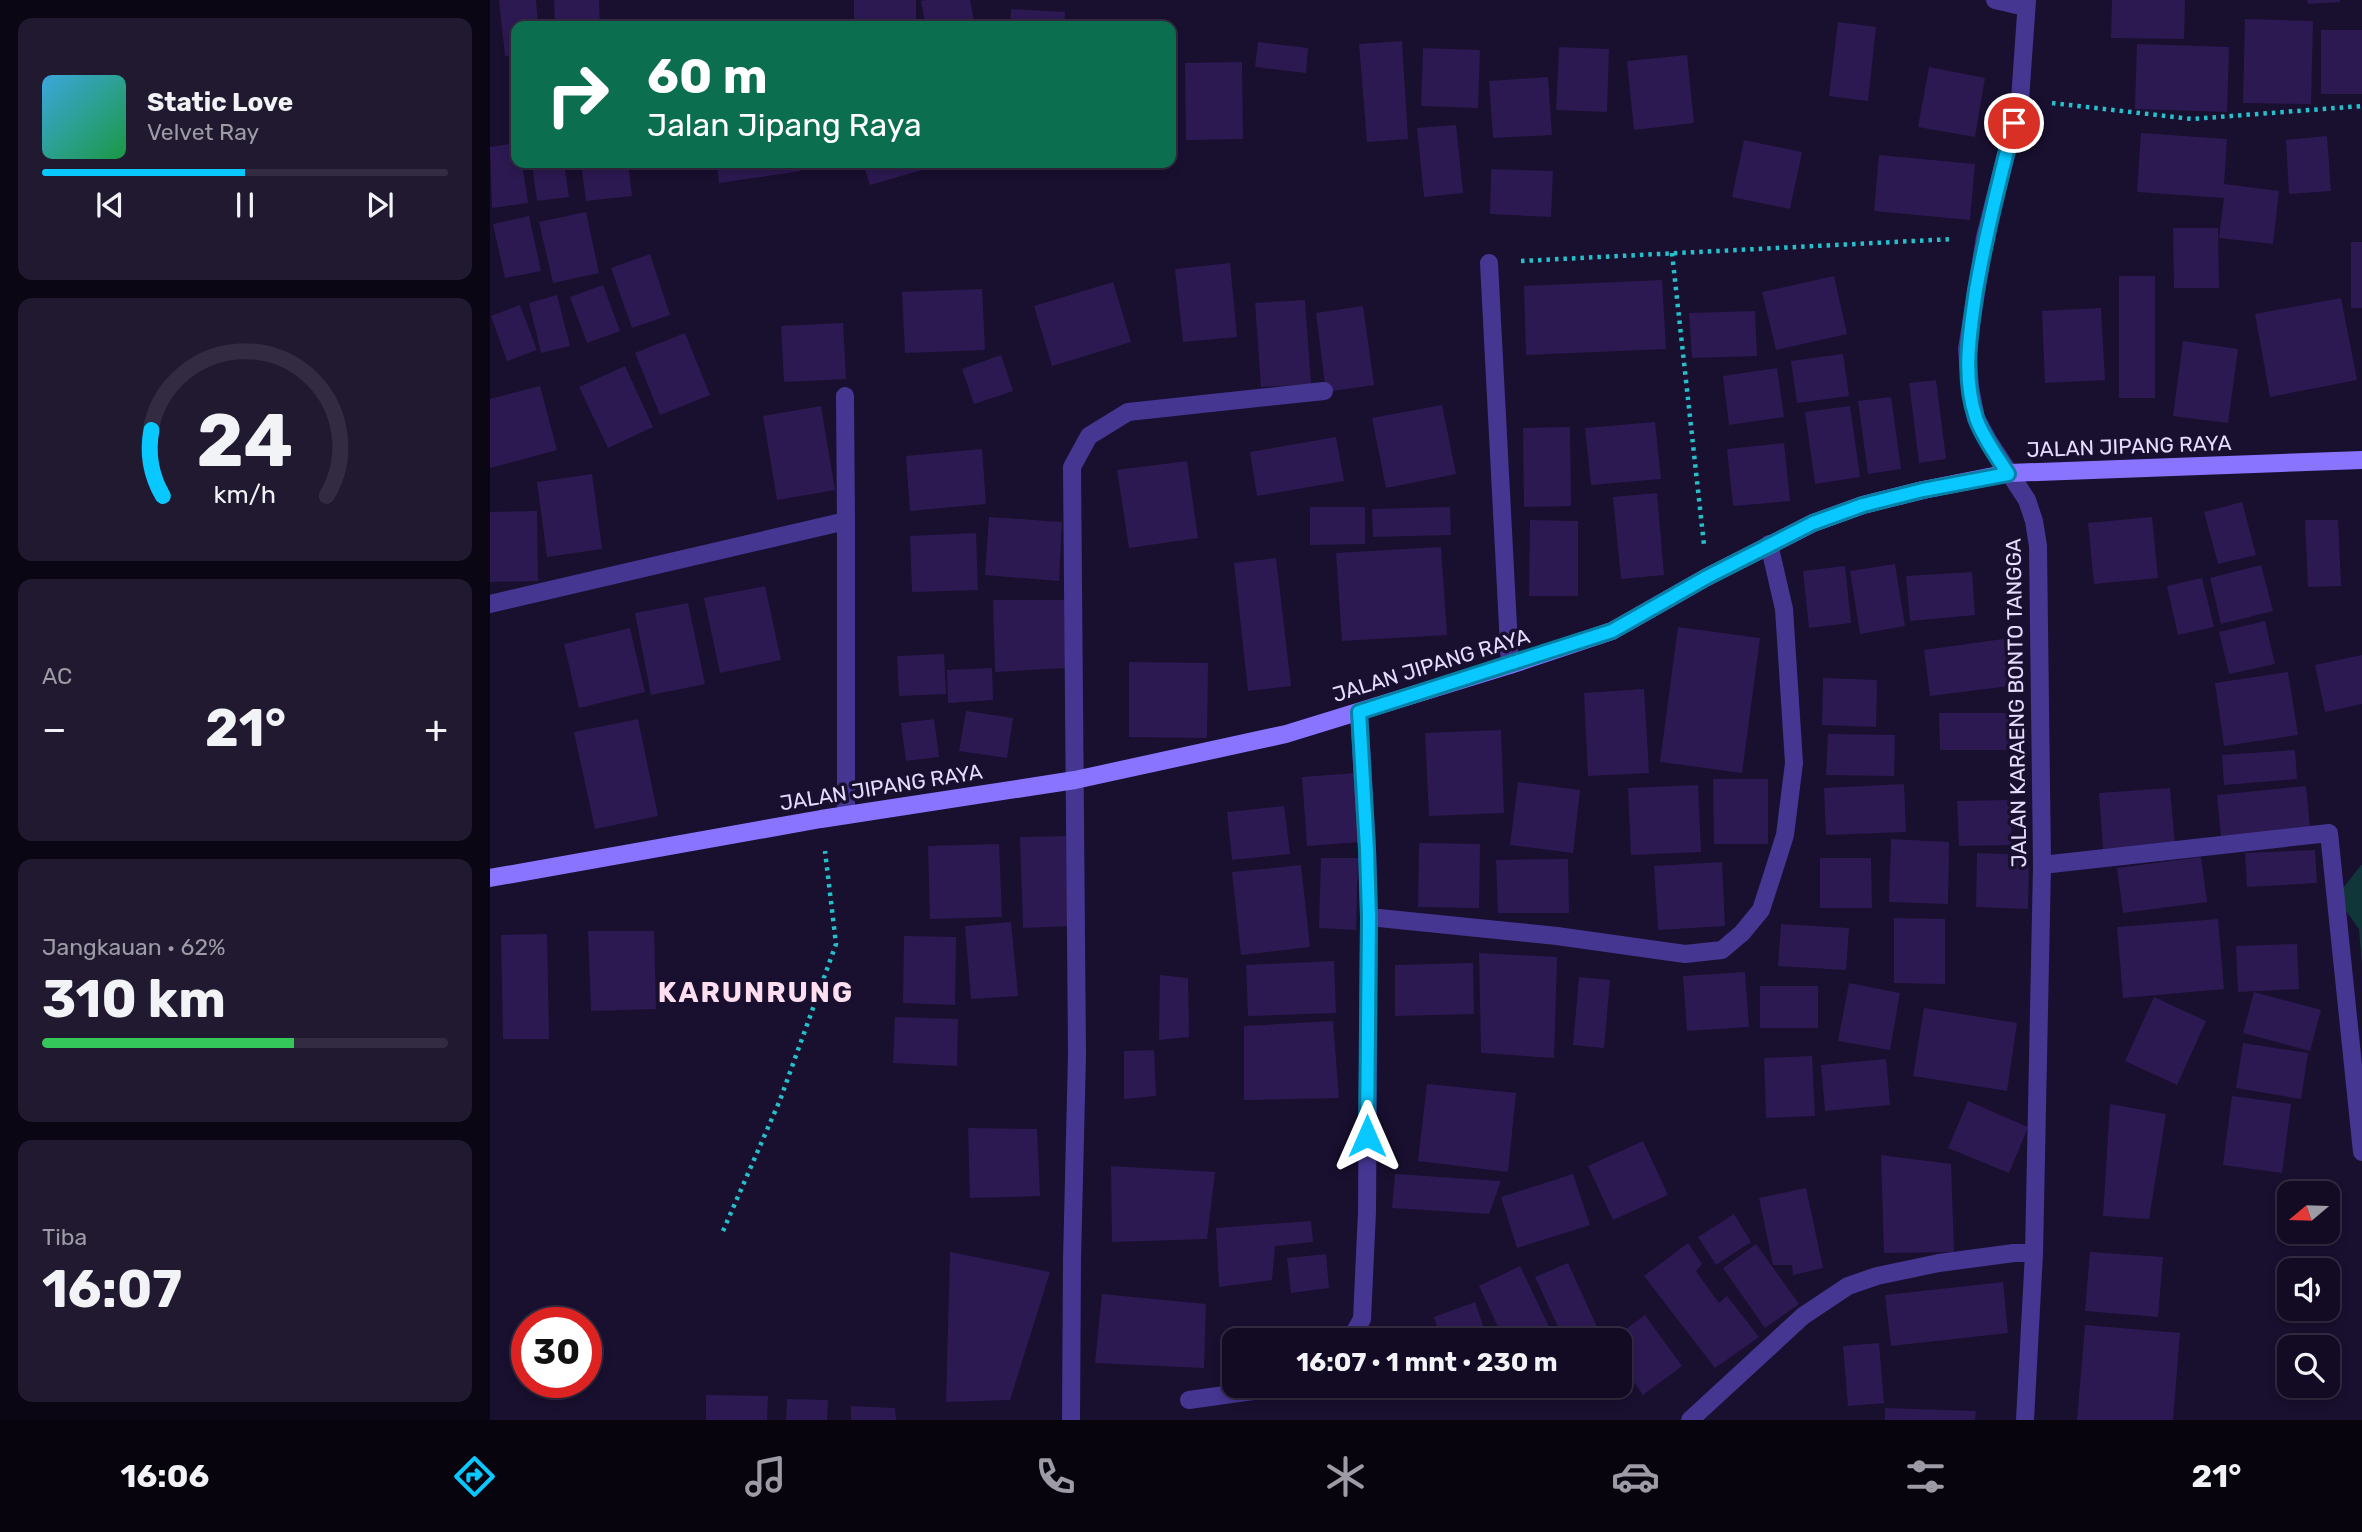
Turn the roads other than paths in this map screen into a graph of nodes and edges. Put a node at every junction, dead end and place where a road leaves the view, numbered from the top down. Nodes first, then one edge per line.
1 (1996, 0) edge
2 (2026, 4) edge
3 (1489, 262) road end
4 (1324, 391) dead end
5 (845, 396) dead end
6 (2362, 460) edge
7 (2008, 474) junction
8 (846, 520) junction
9 (1769, 544) junction
10 (490, 604) edge
11 (1510, 665) junction
12 (1359, 712) junction
13 (1075, 780) junction
14 (846, 815) junction
15 (2042, 865) junction
16 (490, 878) edge
17 (1369, 917) junction
18 (2362, 1152) edge
19 (2034, 1253) junction
20 (1357, 1328) edge
21 (1222, 1395) edge
22 (1189, 1400) dead end
23 (1071, 1420) edge
24 (1690, 1420) edge
25 (2025, 1420) edge

1 - 2 street
2 - 7 street, JALAN KARAENG BONTO TANGGA
3 - 11 street
4 - 13 street
5 - 8 street
6 - 7 street, JALAN JIPANG RAYA
7 - 9 street, JALAN JIPANG RAYA
7 - 15 street, JALAN KARAENG BONTO TANGGA
8 - 10 street
8 - 14 street
9 - 11 street, JALAN JIPANG RAYA
9 - 17 street
11 - 12 street, JALAN JIPANG RAYA
12 - 13 street, JALAN JIPANG RAYA
12 - 17 street
13 - 14 street, JALAN JIPANG RAYA
13 - 23 street
14 - 16 street, JALAN JIPANG RAYA
15 - 18 street
15 - 19 street, JALAN KARAENG BONTO TANGGA
17 - 20 street
19 - 24 street
19 - 25 street, JALAN KARAENG BONTO TANGGA
21 - 22 street

